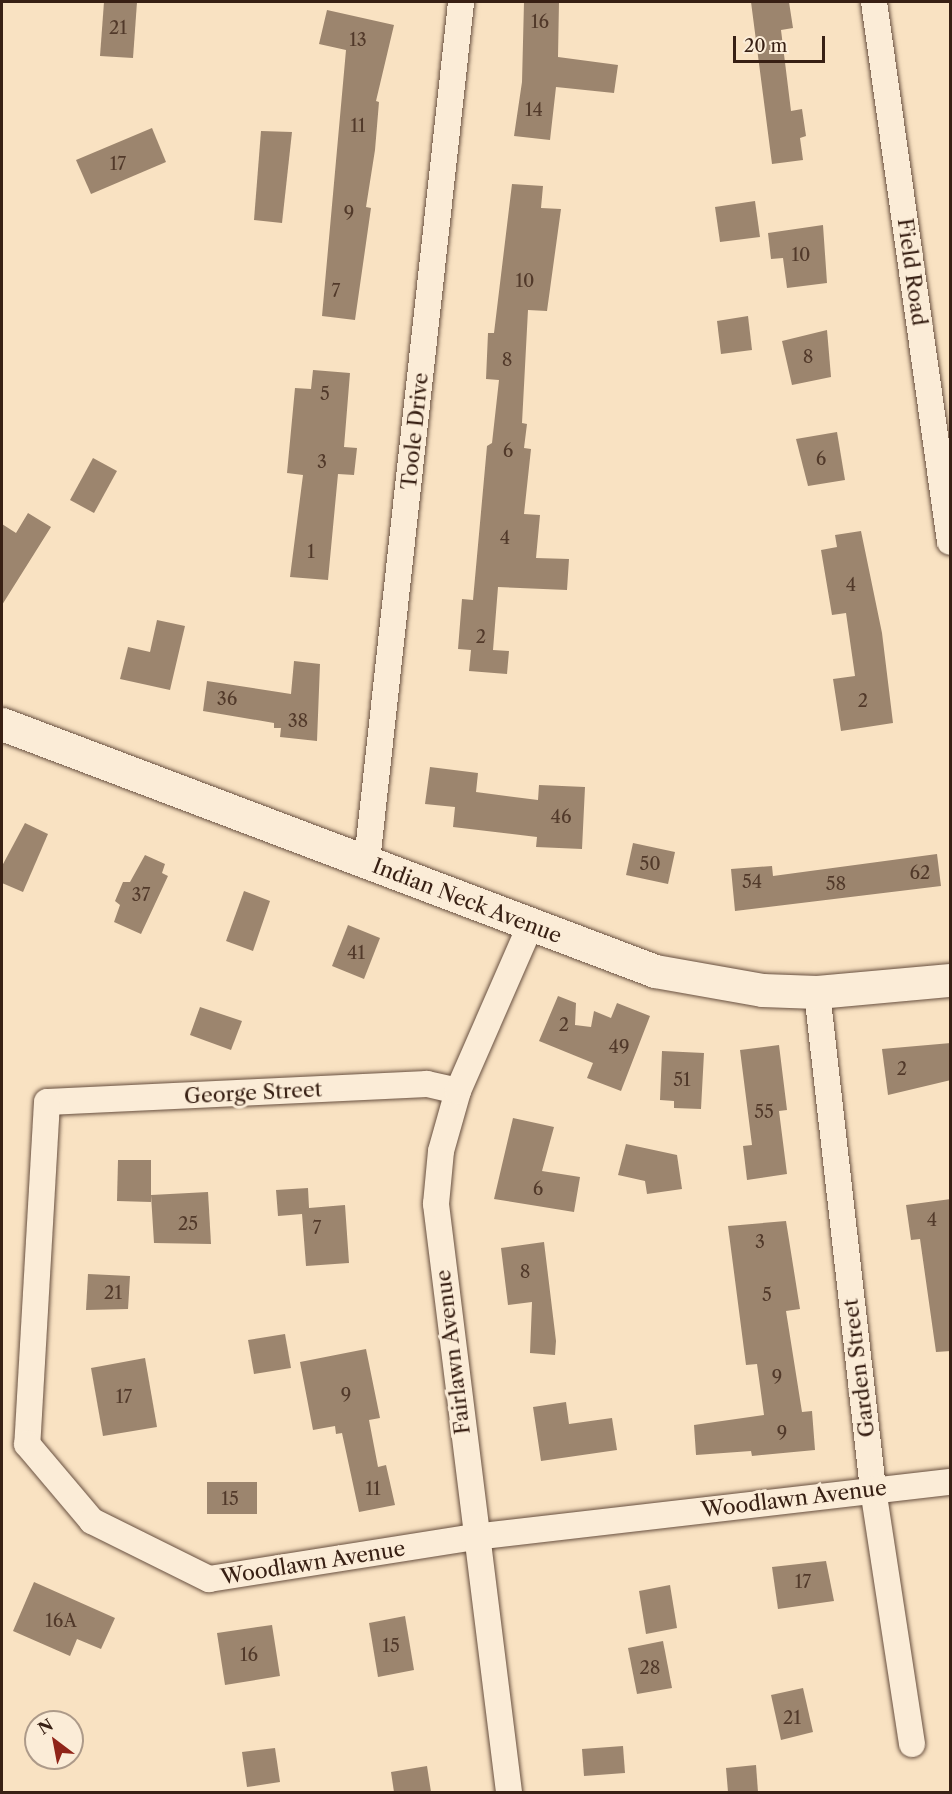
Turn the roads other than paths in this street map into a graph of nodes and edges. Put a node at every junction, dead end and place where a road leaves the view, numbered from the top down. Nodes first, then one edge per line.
1 (461, 2) edge
2 (874, 2) edge
3 (947, 489) edge
4 (951, 542) edge
5 (2, 724) edge
6 (366, 861) junction
7 (530, 926) junction
8 (951, 980) edge
9 (817, 992) junction
10 (458, 1091) junction
11 (47, 1102) joint
12 (951, 1482) edge
13 (873, 1489) junction
14 (474, 1537) junction
15 (912, 1744) dead end
16 (508, 1792) edge

1 - 6 street, Toole Drive
2 - 3 street, Field Road
3 - 4 street, Field Road
5 - 6 street, Indian Neck Avenue
6 - 7 street, Indian Neck Avenue
7 - 9 street, Indian Neck Avenue
7 - 10 street, Fairlawn Avenue
8 - 9 street, Indian Neck Avenue
9 - 13 street, Garden Street
10 - 11 street, George Street
10 - 14 street, Fairlawn Avenue
11 - 14 street, Woodlawn Avenue
12 - 13 street, Woodlawn Avenue
13 - 14 street, Woodlawn Avenue
13 - 15 street, Garden Street
14 - 16 street, Fairlawn Avenue

